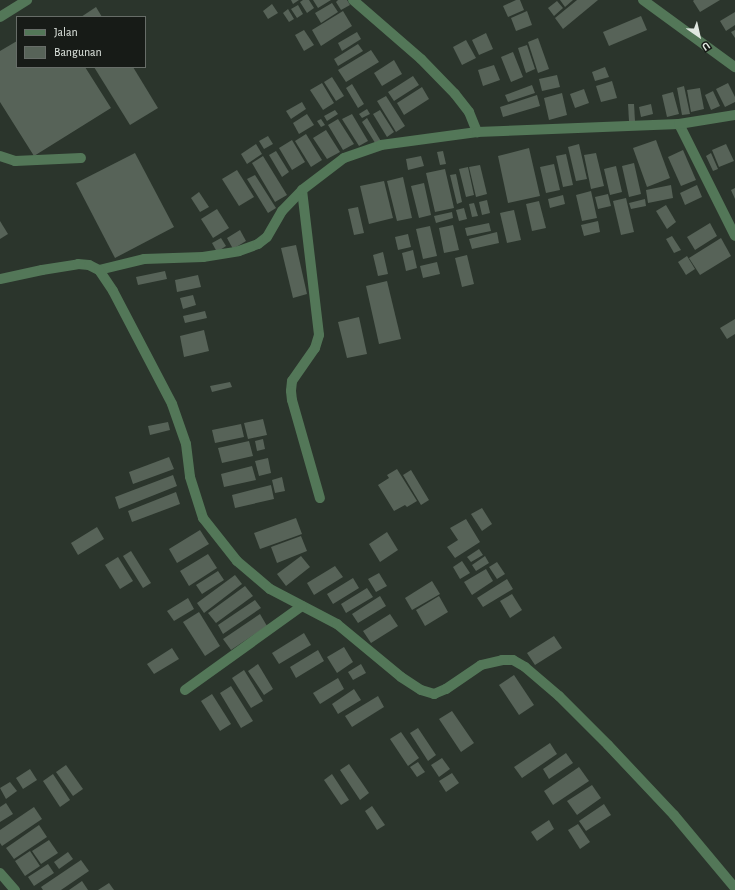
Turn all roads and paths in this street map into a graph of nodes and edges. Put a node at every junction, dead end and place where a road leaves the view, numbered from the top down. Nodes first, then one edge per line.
1 (27, 0) edge
2 (353, 0) edge
3 (642, 0) edge
4 (0, 17) edge
5 (735, 67) edge
6 (735, 115) edge
7 (679, 124) junction
8 (477, 132) junction
9 (0, 156) edge
10 (81, 158) dead end
11 (302, 190) junction
12 (735, 236) edge
13 (99, 270) junction
14 (0, 279) edge
15 (320, 498) dead end
16 (302, 606) junction
17 (185, 690) dead end
18 (0, 873) edge
19 (735, 888) edge
20 (15, 890) edge

1 - 4 street
2 - 8 street
3 - 5 street
6 - 7 street
7 - 8 street
7 - 12 street
8 - 11 street
9 - 10 street
11 - 13 street
11 - 15 street
13 - 14 street
13 - 16 street
16 - 17 street
16 - 19 street
18 - 20 street

